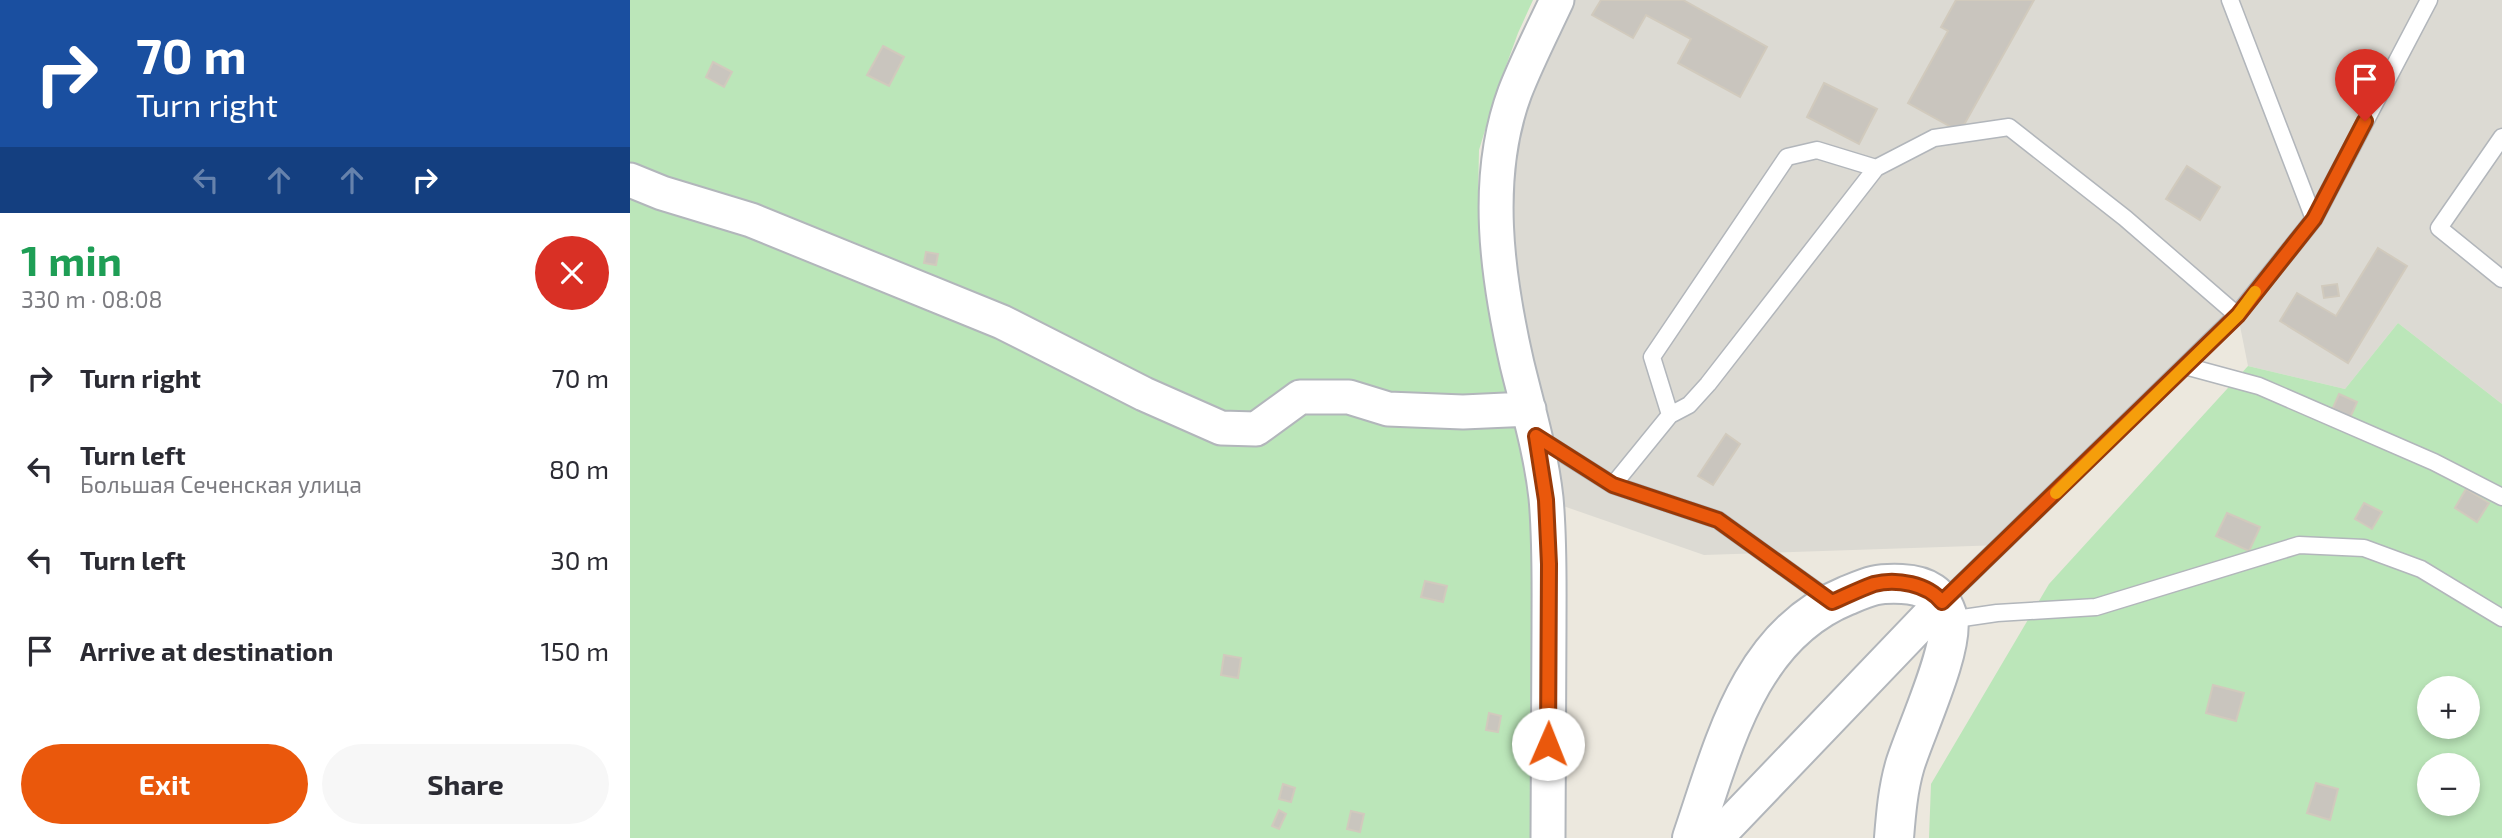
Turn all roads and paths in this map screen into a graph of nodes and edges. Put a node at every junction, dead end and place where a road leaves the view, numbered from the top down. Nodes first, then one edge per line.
1 (1557, 0) edge
2 (2230, 0) edge
3 (2430, 0) edge
4 (2502, 137) edge
5 (1876, 168) junction
6 (630, 180) edge
7 (2314, 219) junction
8 (2502, 279) edge
9 (2238, 315) junction
10 (2185, 366) junction
11 (1670, 415) junction
12 (1533, 423) junction
13 (1613, 485) junction
14 (2502, 497) edge
15 (1832, 602) junction
16 (1945, 611) junction
17 (2502, 618) edge
18 (1548, 838) edge
19 (1692, 838) edge
20 (1716, 838) edge
21 (1894, 838) edge

1 - 12 street
2 - 7 lane
3 - 7 lane
4 - 8 lane
5 - 9 lane
5 - 11 lane
5 - 11 lane
6 - 12 street
7 - 9 lane
9 - 10 lane
10 - 14 lane
10 - 16 lane
11 - 13 lane
12 - 13 lane
12 - 18 street
13 - 15 lane
15 - 16 street
15 - 19 street
16 - 17 lane
16 - 20 street
16 - 21 street

